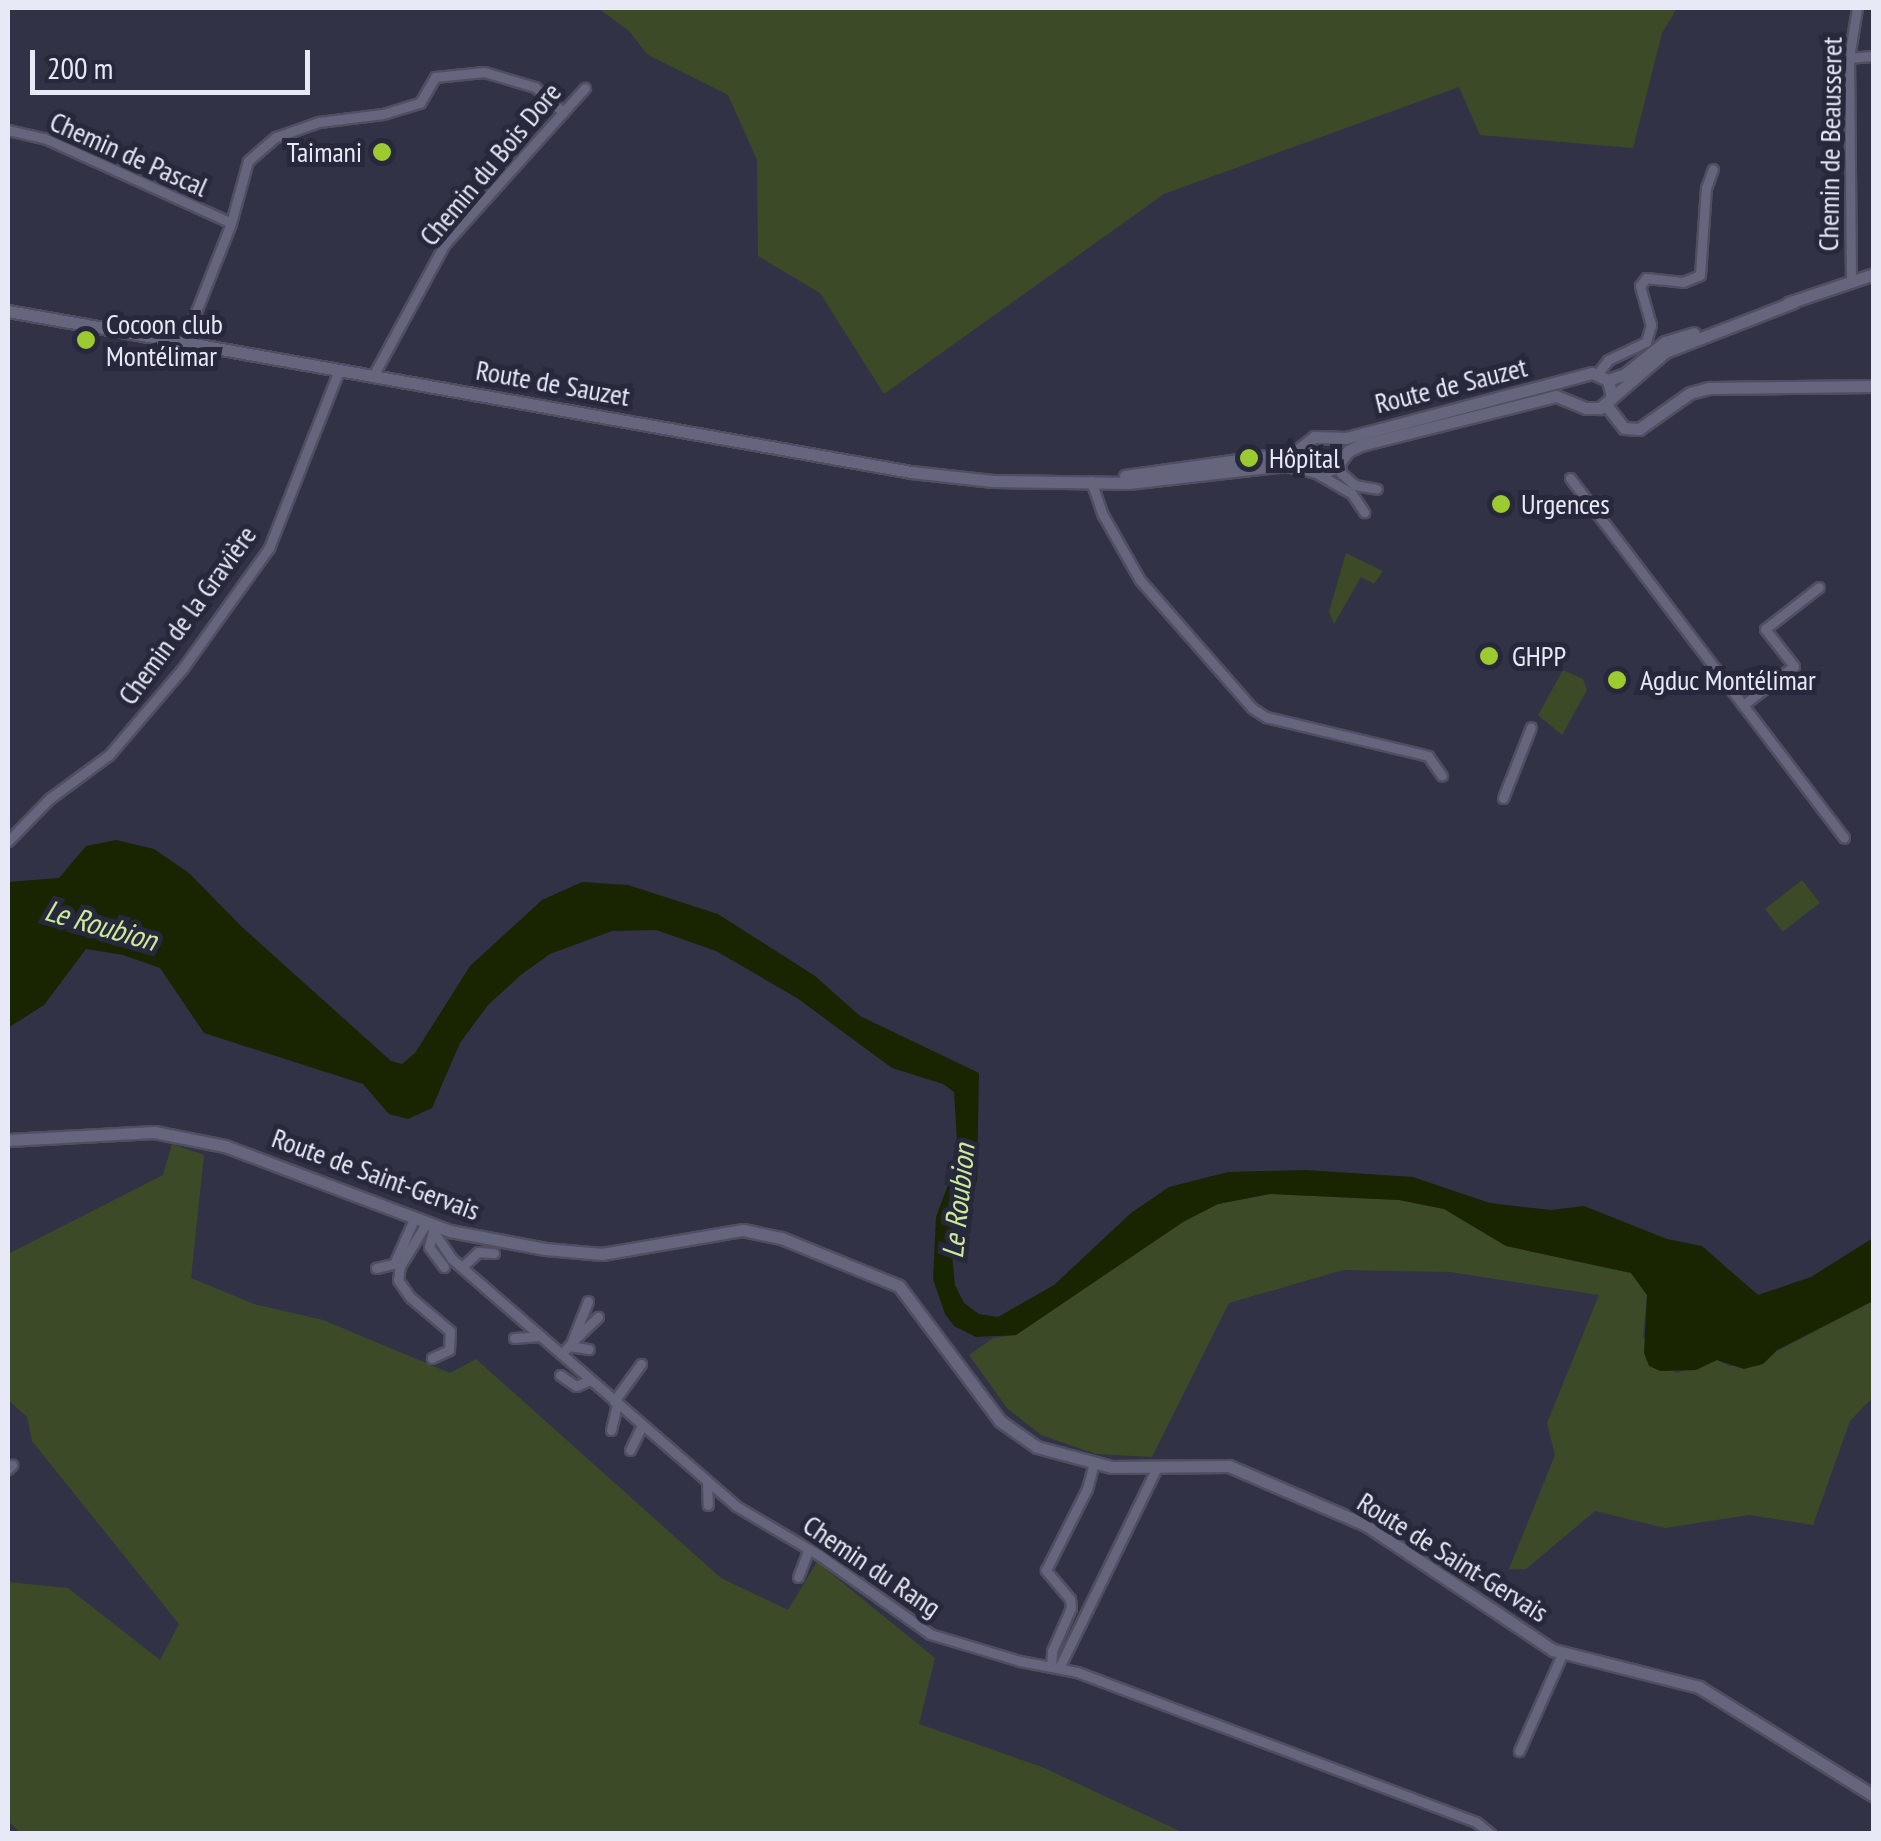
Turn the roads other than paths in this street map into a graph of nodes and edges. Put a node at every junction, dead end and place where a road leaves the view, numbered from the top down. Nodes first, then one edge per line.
1 (1857, 8) edge
2 (1874, 56) edge
3 (1850, 58) junction
4 (585, 88) dead end
5 (563, 112) junction
6 (8, 130) edge
7 (1714, 169) dead end
8 (231, 223) junction
9 (1874, 274) edge
10 (1851, 282) junction
11 (1794, 302) junction
12 (8, 311) edge
13 (184, 342) junction
14 (339, 370) junction
15 (373, 376) junction
16 (1603, 377) junction
17 (1578, 380) junction
18 (1874, 386) edge
19 (1574, 400) junction
20 (1609, 401) junction
21 (1337, 439) junction
22 (1301, 449) junction
23 (1342, 460) junction
24 (1310, 469) junction
25 (1570, 478) dead end
26 (1091, 481) junction
27 (1377, 489) dead end
28 (1364, 512) dead end
29 (1819, 587) dead end
30 (1743, 705) junction
31 (1531, 726) dead end
32 (1442, 776) dead end
33 (1503, 798) dead end
34 (1844, 838) dead end
35 (8, 841) edge
36 (8, 1140) edge
37 (427, 1224) junction
38 (494, 1254) dead end
39 (444, 1267) dead end
40 (462, 1267) junction
41 (376, 1268) dead end
42 (588, 1301) dead end
43 (598, 1317) dead end
44 (541, 1336) junction
45 (514, 1338) dead end
46 (567, 1347) junction
47 (589, 1349) dead end
48 (432, 1358) dead end
49 (640, 1364) dead end
50 (560, 1376) dead end
51 (590, 1380) junction
52 (615, 1402) junction
53 (642, 1424) junction
54 (611, 1430) dead end
55 (630, 1450) dead end
56 (1094, 1462) junction
57 (1157, 1467) junction
58 (707, 1481) junction
59 (708, 1505) dead end
60 (809, 1550) junction
61 (798, 1577) dead end
62 (1564, 1652) junction
63 (1055, 1668) junction
64 (1519, 1750) dead end
65 (1874, 1796) edge
66 (1492, 1834) edge

1 - 3 street, Chemin de Beausseret
2 - 3 street
3 - 10 street, Chemin de Beausseret
4 - 5 street, Chemin du Bois Dore
5 - 8 street
5 - 15 street, Chemin du Bois Dore
6 - 8 street, Chemin de Pascal
7 - 16 street
8 - 13 street
9 - 10 main road
10 - 11 main road
11 - 16 main road
11 - 20 main road
12 - 13 main road, Route de Sauzet
13 - 14 main road, Route de Sauzet
14 - 15 main road, Route de Sauzet
14 - 35 street, Chemin de la Gravière
15 - 26 main road, Route de Sauzet
16 - 17 main road
16 - 20 main road
17 - 19 main road
17 - 21 main road, Route de Sauzet
18 - 20 main road
19 - 20 main road
19 - 23 main road, Route de Sauzet
21 - 22 main road, Route de Sauzet
21 - 23 main road
22 - 24 main road
22 - 26 main road, Route de Sauzet
23 - 24 main road, Route de Sauzet
23 - 27 street
24 - 26 main road, Route de Sauzet
24 - 28 street
25 - 30 street
26 - 32 street
29 - 30 street
30 - 34 street
31 - 33 street
36 - 37 main road, Route de Saint-Gervais
37 - 39 street
37 - 40 street, Chemin du Rang
37 - 41 street
37 - 48 street
37 - 56 main road, Route de Saint-Gervais
38 - 40 street
40 - 44 street, Chemin du Rang
42 - 46 street
43 - 46 street
44 - 45 street
44 - 46 street, Chemin du Rang
46 - 47 street
46 - 51 street, Chemin du Rang
49 - 52 street
50 - 51 street
51 - 52 street, Chemin du Rang
52 - 53 street, Chemin du Rang
52 - 54 street
53 - 55 street
53 - 58 street, Chemin du Rang
56 - 57 main road, Route de Saint-Gervais
56 - 63 street
57 - 62 main road, Route de Saint-Gervais
57 - 63 street
58 - 59 street
58 - 60 street, Chemin du Rang
60 - 61 street
60 - 63 street, Chemin du Rang
62 - 64 street
62 - 65 main road, Route de Saint-Gervais
63 - 66 street, Chemin du Rang

